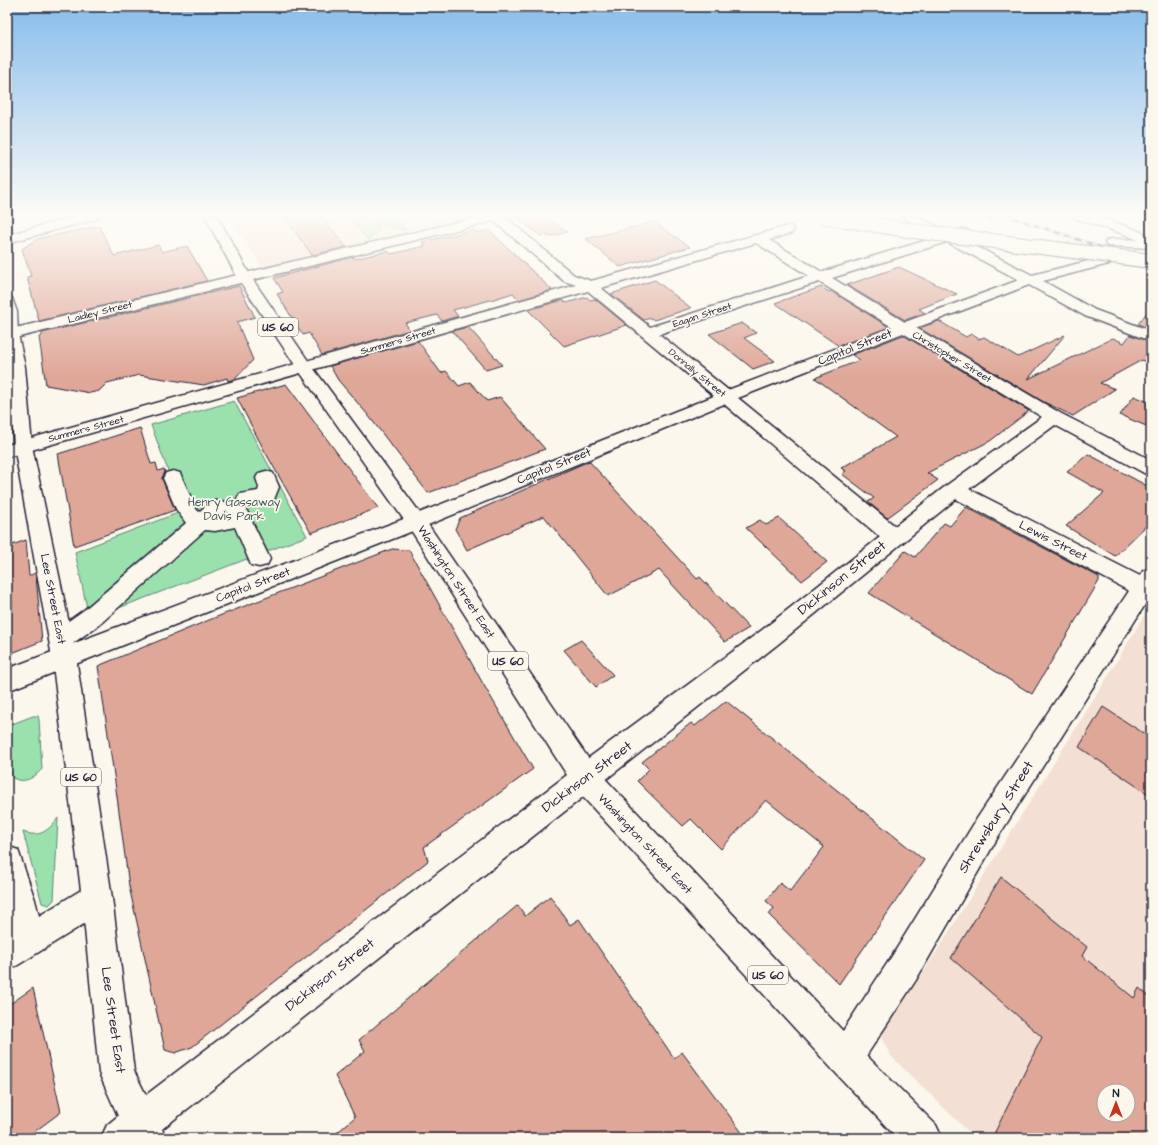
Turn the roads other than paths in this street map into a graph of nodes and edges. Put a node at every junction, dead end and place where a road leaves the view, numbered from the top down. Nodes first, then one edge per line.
1 (240, 269) edge
2 (276, 269) edge
3 (559, 269) edge
4 (648, 269) edge
5 (809, 269) edge
6 (842, 269) edge
7 (1011, 269) edge
8 (1026, 269) edge
9 (1072, 269) edge
10 (820, 276) junction
11 (244, 277) junction
12 (1031, 280) junction
13 (590, 286) junction
14 (7, 301) edge
15 (902, 328) junction
16 (647, 333) junction
17 (9, 335) edge
18 (1151, 336) edge
19 (305, 368) junction
20 (726, 397) junction
21 (1054, 417) junction
22 (15, 449) edge
23 (1151, 468) edge
24 (272, 476) dead end
25 (174, 478) dead end
26 (954, 490) junction
27 (238, 503) junction
28 (201, 522) junction
29 (416, 522) junction
30 (894, 537) junction
31 (259, 559) dead end
32 (1149, 586) edge
33 (63, 648) junction
34 (7, 680) edge
35 (585, 778) junction
36 (7, 860) edge
37 (97, 898) junction
38 (18, 947) edge
39 (845, 1058) junction
40 (135, 1133) edge
41 (923, 1138) edge

1 - 11 main road, Washington Street East / US 60
2 - 11 main road, Laidley Street
3 - 13 main road, Donnally Street
4 - 13 main road, Summers Street
5 - 10 main road, Christopher Street
6 - 10 main road, Eagan Street
7 - 12 main road
8 - 12 main road
9 - 12 main road, Capitol Street
10 - 15 main road, Christopher Street
10 - 16 main road, Eagan Street
11 - 17 main road, Laidley Street
11 - 19 main road, Washington Street East / US 60
12 - 15 main road, Capitol Street
12 - 18 main road
13 - 16 main road, Donnally Street
13 - 19 main road, Summers Street
14 - 17 main road, Lee Street East / US 60
15 - 20 main road, Capitol Street
15 - 21 main road, Christopher Street
16 - 20 main road, Donnally Street
17 - 22 main road, Lee Street East / US 60
19 - 22 main road, Summers Street
19 - 29 main road, Washington Street East / US 60
20 - 29 main road, Capitol Street
20 - 30 main road, Donnally Street
21 - 23 main road, Christopher Street
21 - 26 main road, Dickinson Street
22 - 33 main road, Lee Street East / US 60
24 - 27 main road
25 - 28 main road
26 - 30 main road, Dickinson Street
26 - 32 main road, Lewis Street
27 - 28 main road
27 - 31 main road
28 - 33 main road
29 - 33 main road, Capitol Street
29 - 35 main road, Washington Street East / US 60
30 - 35 main road, Dickinson Street
32 - 39 main road, Shrewsbury Street
33 - 34 main road, Capitol Street
33 - 37 main road, Lee Street East / US 60
35 - 39 main road, Washington Street East / US 60
35 - 40 main road, Dickinson Street
36 - 38 main road
37 - 38 main road
37 - 40 main road, Lee Street East / US 60
39 - 41 main road, Washington Street East / US 60

